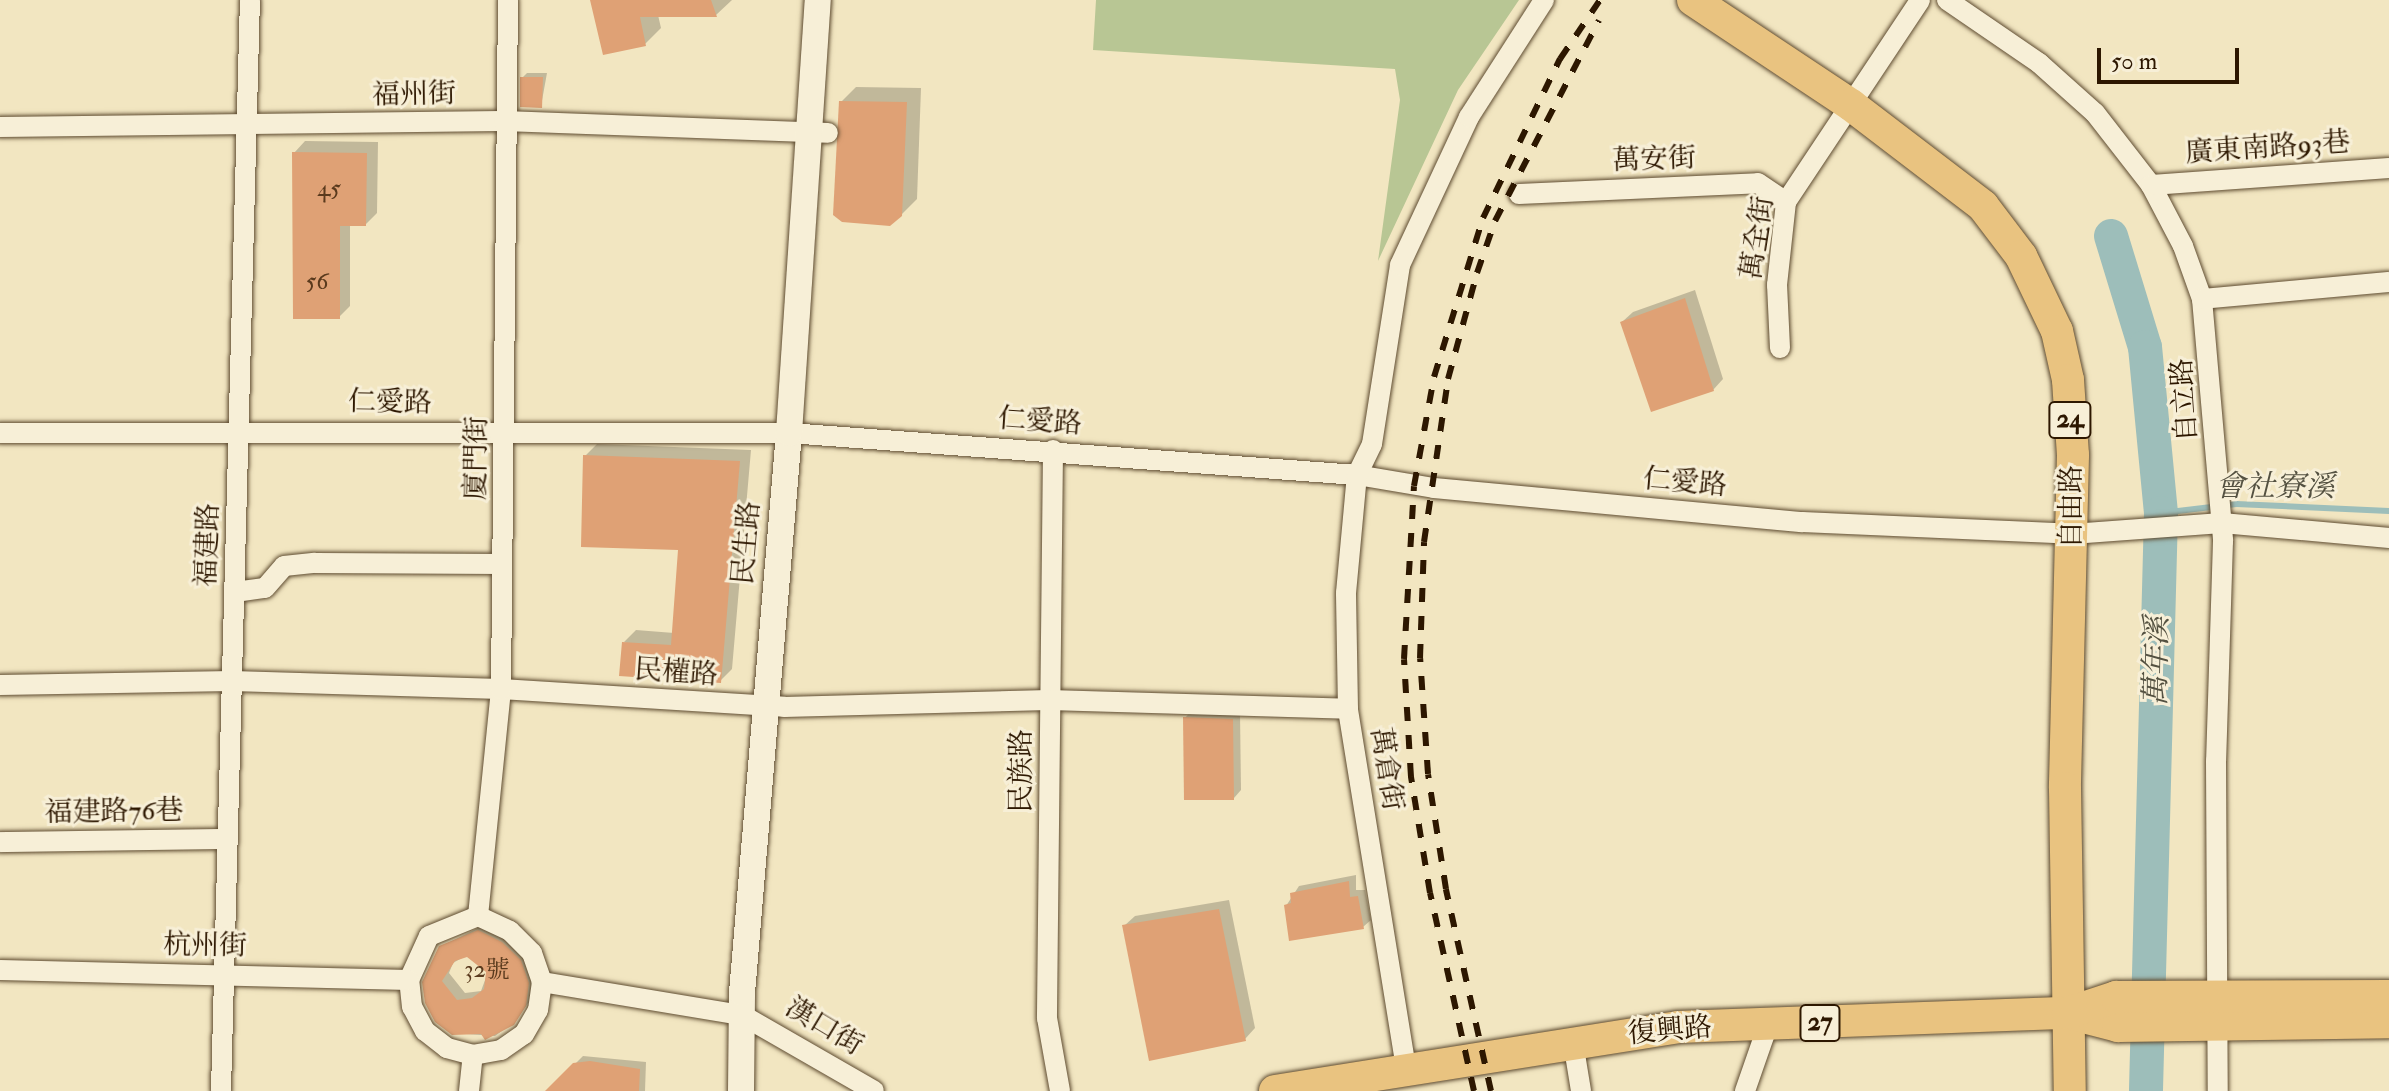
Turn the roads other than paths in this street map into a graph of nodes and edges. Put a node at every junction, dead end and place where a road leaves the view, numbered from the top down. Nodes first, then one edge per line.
1 (250, 0) edge
2 (508, 0) edge
3 (818, 0) edge
4 (1544, 0) edge
5 (1693, 0) edge
6 (1920, 0) edge
7 (1947, 0) edge
8 (1851, 105) junction
9 (504, 121) junction
10 (247, 126) junction
11 (0, 127) edge
12 (818, 133) junction
13 (2389, 168) edge
14 (2151, 185) junction
15 (1519, 194) dead end
16 (1786, 202) junction
17 (2389, 282) edge
18 (2202, 299) junction
19 (1780, 348) dead end
20 (239, 430) junction
21 (507, 432) junction
22 (0, 433) edge
23 (789, 433) junction
24 (1053, 450) junction
25 (1357, 475) junction
26 (2223, 532) junction
27 (2072, 534) junction
28 (2389, 538) edge
29 (502, 564) junction
30 (235, 592) junction
31 (232, 681) junction
32 (0, 685) edge
33 (501, 689) junction
34 (1049, 700) junction
35 (768, 706) junction
36 (1348, 709) junction
37 (228, 839) junction
38 (0, 842) edge
39 (478, 916) junction
40 (0, 970) edge
41 (224, 974) junction
42 (409, 980) junction
43 (542, 982) junction
44 (2389, 996) edge
45 (2218, 1010) junction
46 (2068, 1013) junction
47 (742, 1015) junction
48 (2389, 1022) edge
49 (1768, 1025) junction
50 (1573, 1042) junction
51 (473, 1055) junction
52 (1406, 1068) junction
53 (1284, 1090) edge
54 (221, 1091) edge
55 (469, 1091) edge
56 (741, 1091) edge
57 (874, 1091) edge
58 (1060, 1091) edge
59 (1581, 1091) edge
60 (1745, 1091) edge
61 (2070, 1091) edge
62 (2218, 1091) edge

1 - 10 street, 福建路
2 - 9 street, 廈門街
3 - 12 street, 民生路
4 - 25 street, 萬倉街
5 - 8 main road, 自由路 / 24
6 - 8 street, 萬全街
7 - 14 street, 自立路
8 - 16 street, 萬全街
8 - 27 main road, 自由路 / 24
9 - 10 street, 福州街
9 - 12 street, 福州街
9 - 21 street, 廈門街
10 - 11 street, 福州街
10 - 20 street, 福建路
12 - 23 street, 民生路
13 - 14 street, 廣東南路93巷
14 - 18 street, 自立路
15 - 16 street, 萬安街
16 - 19 street, 萬全街
17 - 18 street
18 - 26 street, 自立路
20 - 21 street, 仁愛路
20 - 22 street, 仁愛路
20 - 30 street, 福建路
21 - 23 street, 仁愛路
21 - 29 street, 廈門街
23 - 24 street, 仁愛路
23 - 35 street, 民生路
24 - 25 street, 仁愛路
24 - 34 street, 民族路
25 - 27 street, 仁愛路
25 - 36 street, 萬倉街
26 - 27 street, 仁愛路
26 - 28 street, 仁愛路
26 - 45 street, 自立路
27 - 46 main road, 自由路 / 24
29 - 30 street
29 - 33 street, 廈門街
30 - 31 street, 福建路
31 - 32 street, 民權路
31 - 33 street, 民權路
31 - 37 street, 福建路
33 - 35 street, 民權路
33 - 39 street, 廈門街
34 - 35 street, 民權路
34 - 36 street, 民權路
34 - 58 street, 民族路
35 - 47 street, 民生路
36 - 52 street, 萬倉街
37 - 38 street, 福建路76巷
37 - 41 street, 福建路
39 - 42 street
39 - 43 street
40 - 41 street, 杭州街
41 - 42 street, 杭州街
41 - 54 street, 福建路
42 - 51 street
43 - 47 street
43 - 51 street
44 - 45 main road, 27
45 - 46 main road, 復興路 / 27
45 - 48 main road, 27
45 - 62 street, 自立路
46 - 49 main road, 復興路 / 27
46 - 61 main road, 自由路 / 24
47 - 56 street, 民生路
47 - 57 street, 漢口街
49 - 50 main road, 復興路 / 27
49 - 60 street
50 - 52 main road, 復興路 / 27
50 - 59 street
51 - 55 street
52 - 53 main road, 復興路 / 27

